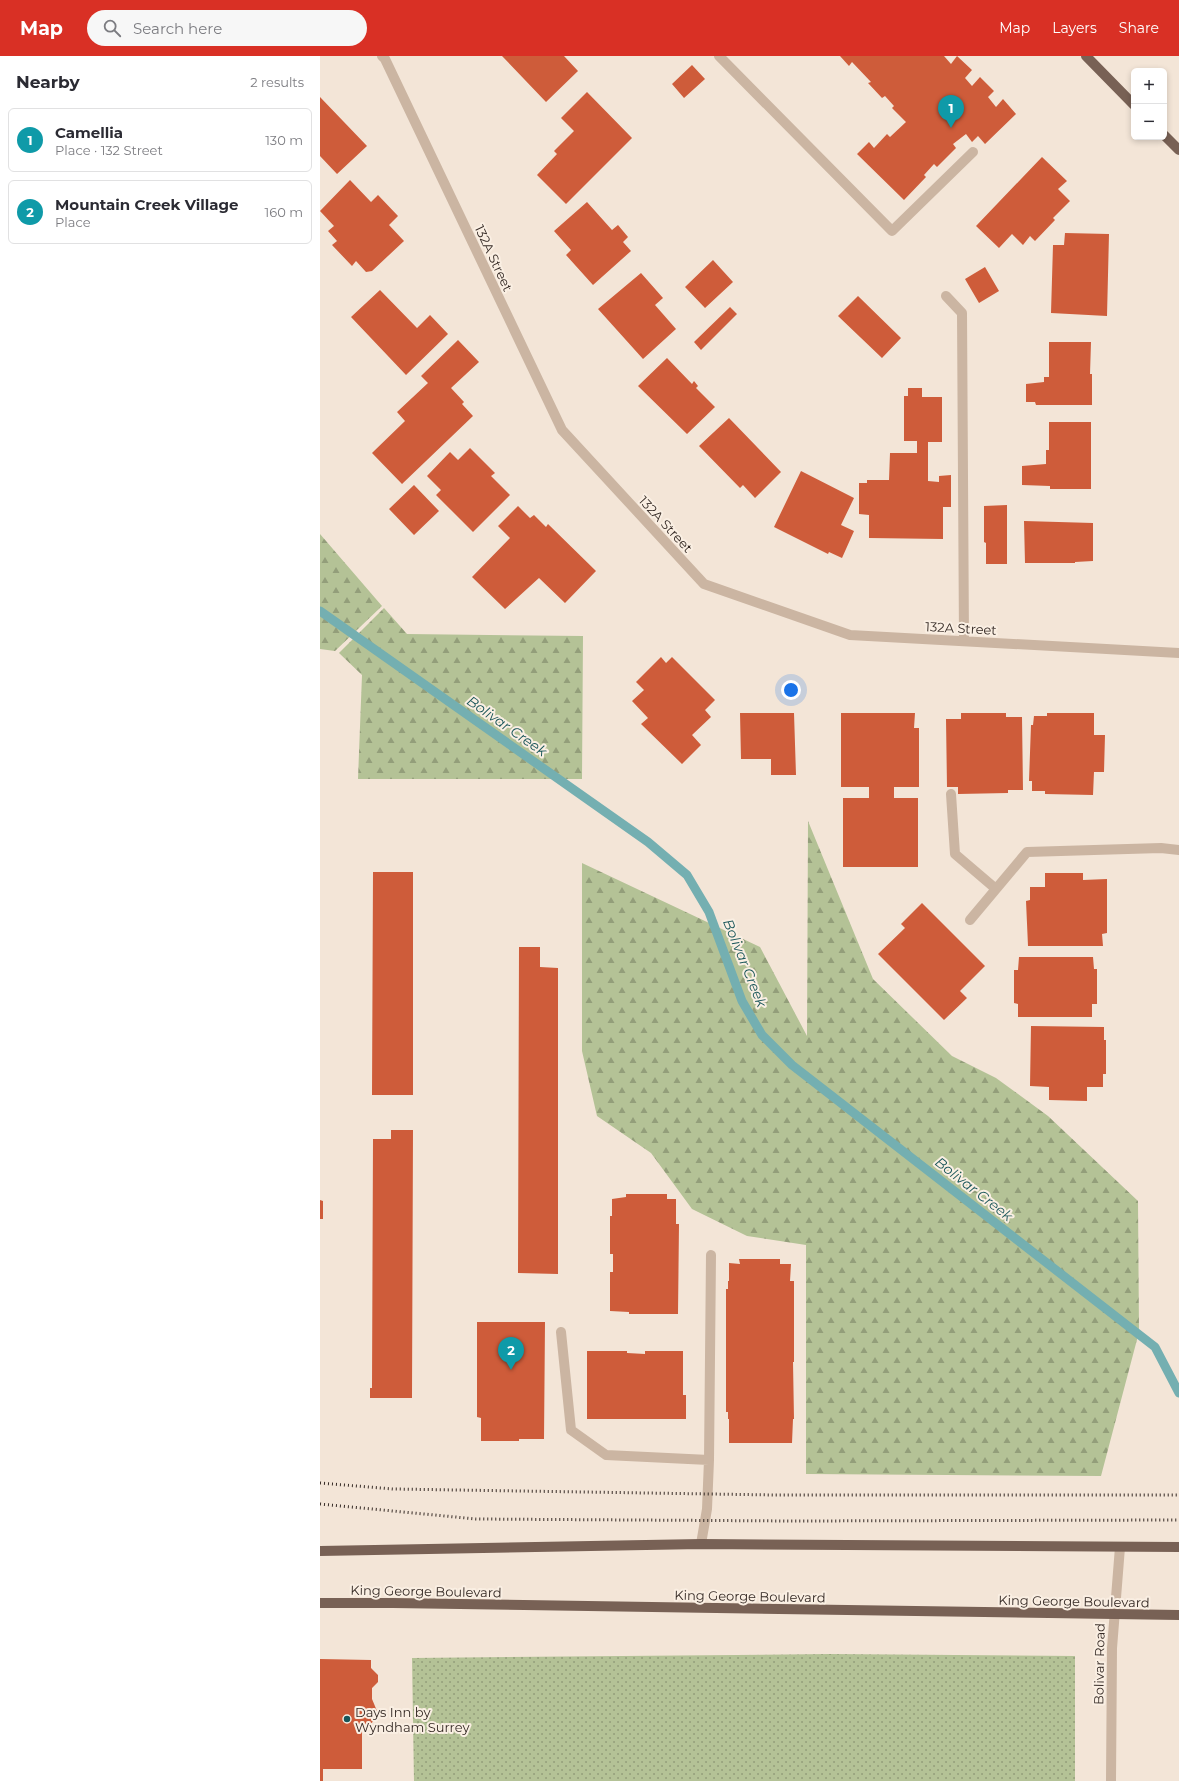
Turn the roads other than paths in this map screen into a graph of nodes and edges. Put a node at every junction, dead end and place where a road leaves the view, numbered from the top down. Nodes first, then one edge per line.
1 (382, 56) edge
2 (719, 56) edge
3 (1086, 56) edge
4 (1133, 104) edge
5 (1167, 138) edge
6 (1179, 150) edge
7 (973, 152) dead end
8 (946, 296) dead end
9 (964, 641) junction
10 (1179, 653) edge
11 (951, 794) dead end
12 (1179, 850) edge
13 (996, 889) junction
14 (970, 920) dead end
15 (711, 1255) dead end
16 (561, 1332) dead end
17 (709, 1460) junction
18 (701, 1544) junction
19 (1120, 1547) junction
20 (1179, 1548) edge
21 (320, 1551) edge
22 (320, 1603) edge
23 (1114, 1615) junction
24 (1179, 1616) edge
25 (1111, 1781) edge

1 - 9 street, 132A Street
2 - 7 street
3 - 4 main road
5 - 6 main road
8 - 9 street
9 - 10 street, 132A Street
11 - 13 street
12 - 13 street
13 - 14 street
15 - 17 street
16 - 17 street
17 - 18 street
18 - 19 main road
18 - 21 main road
19 - 20 main road
19 - 23 street, Bolivar Road
22 - 23 main road, King George Boulevard
23 - 24 main road, King George Boulevard
23 - 25 street, Bolivar Road

